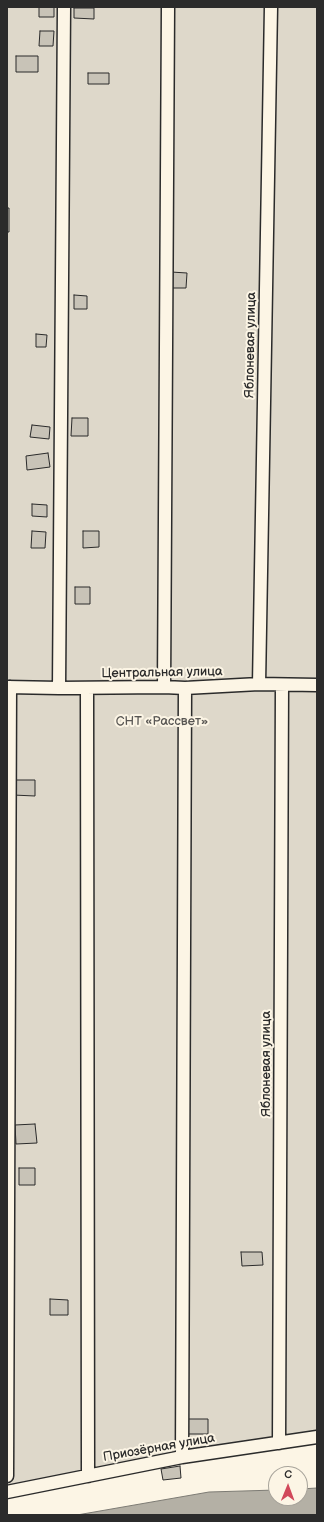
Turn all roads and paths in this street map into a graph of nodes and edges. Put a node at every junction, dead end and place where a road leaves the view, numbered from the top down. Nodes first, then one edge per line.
1 (64, 7) edge
2 (168, 7) edge
3 (271, 7) edge
4 (259, 684) junction
5 (282, 685) junction
6 (317, 685) edge
7 (9, 687) edge
8 (164, 687) junction
9 (59, 688) junction
10 (87, 688) junction
11 (185, 688) junction
12 (317, 1437) edge
13 (279, 1442) junction
14 (182, 1458) junction
15 (7, 1476) edge
16 (88, 1476) junction
17 (7, 1492) edge

1 - 9 street
2 - 8 street
3 - 4 street, Яблоневая улица
4 - 5 street, Центральная улица
4 - 11 street, Центральная улица
5 - 6 street, Центральная улица
5 - 13 street, Яблоневая улица
7 - 9 street, Центральная улица
7 - 15 street
8 - 10 street, Центральная улица
8 - 11 street, Центральная улица
9 - 10 street, Центральная улица
10 - 16 street
11 - 14 street
12 - 13 street, Приозёрная улица
13 - 14 street, Приозёрная улица
14 - 16 street, Приозёрная улица
16 - 17 street, Приозёрная улица

